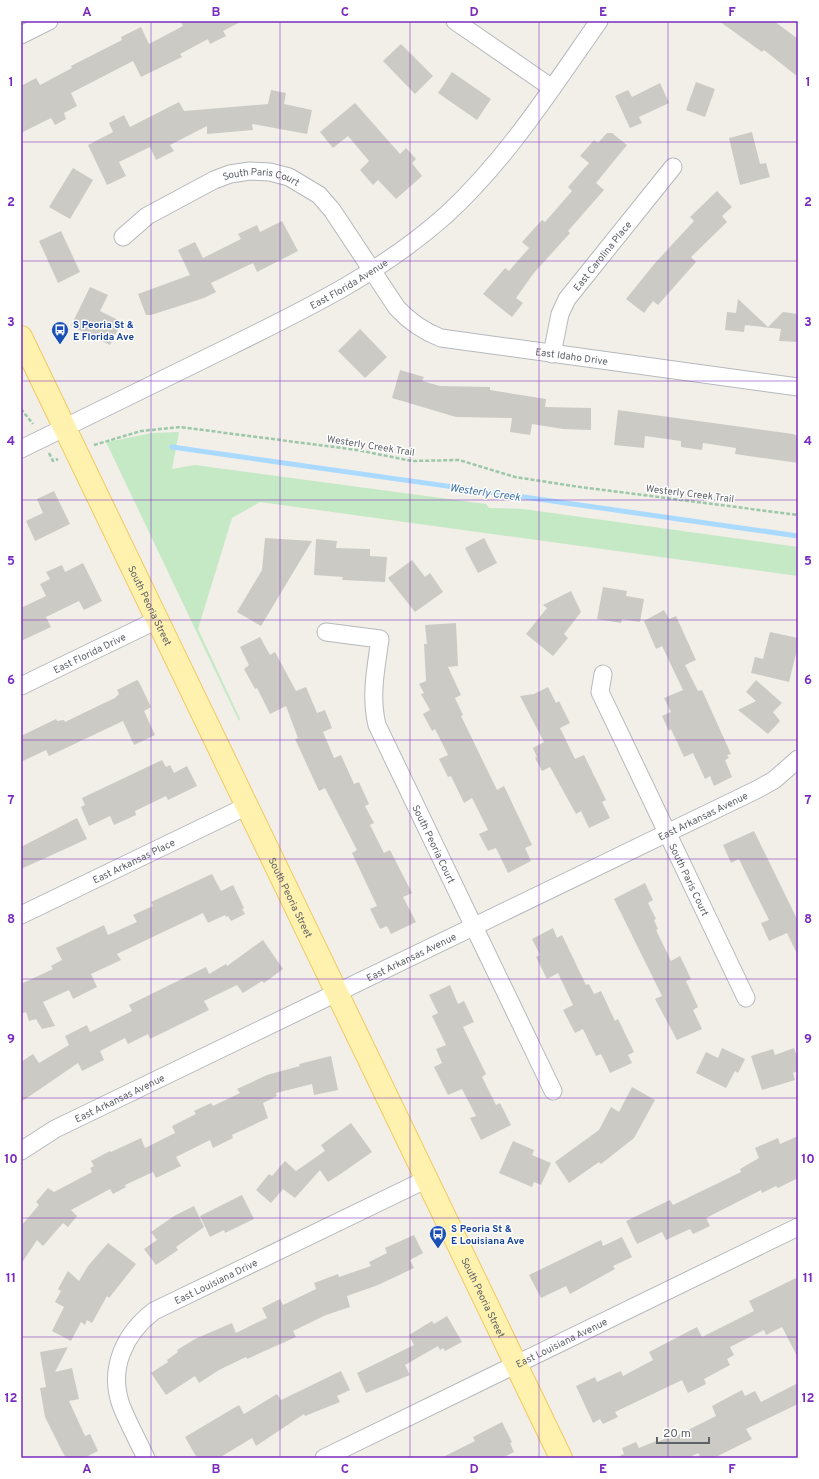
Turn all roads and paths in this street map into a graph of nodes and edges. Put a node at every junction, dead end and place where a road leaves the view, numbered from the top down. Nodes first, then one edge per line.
1 (49, 21) edge
2 (456, 21) edge
3 (599, 21) edge
4 (21, 35) edge
5 (552, 88) junction
6 (673, 167) dead end
7 (123, 237) dead end
8 (373, 272) junction
9 (21, 337) edge
10 (552, 354) junction
11 (798, 388) edge
12 (21, 409) edge
13 (65, 428) junction
14 (42, 439) junction
15 (21, 449) edge
16 (76, 450) junction
17 (798, 515) edge
18 (157, 620) junction
19 (326, 632) dead end
20 (603, 674) dead end
21 (21, 686) edge
22 (798, 758) edge
23 (247, 806) junction
24 (667, 833) junction
25 (21, 915) edge
26 (473, 926) junction
27 (337, 993) junction
28 (746, 998) dead end
29 (553, 1091) dead end
30 (21, 1151) edge
31 (426, 1179) junction
32 (798, 1227) edge
33 (516, 1365) junction
34 (146, 1458) edge
35 (324, 1458) edge
36 (561, 1458) edge

1 - 4 street
2 - 5 street
3 - 5 street, East Florida Avenue
5 - 8 street, East Florida Avenue
6 - 10 street, East Carolina Place
7 - 8 street, South Paris Court
8 - 10 street, East Idaho Drive
8 - 13 street, East Florida Avenue
9 - 13 main road, South Peoria Street
10 - 11 street, East Idaho Drive
12 - 14 path, Westerly Creek Trail
13 - 14 street, East Florida Avenue
13 - 16 main road, South Peoria Street
14 - 15 street, East Florida Avenue
14 - 16 path, Westerly Creek Trail
16 - 17 path, Westerly Creek Trail
16 - 18 main road, South Peoria Street
18 - 21 street, East Florida Drive
18 - 23 main road, South Peoria Street
19 - 26 street, South Peoria Court
20 - 24 street, South Paris Court
22 - 24 street, East Arkansas Avenue
23 - 25 street, East Arkansas Place
23 - 27 main road, South Peoria Street
24 - 26 street, East Arkansas Avenue
24 - 28 street, South Paris Court
26 - 27 street, East Arkansas Avenue
26 - 29 street, South Peoria Court
27 - 30 street, East Arkansas Avenue
27 - 31 main road, South Peoria Street
31 - 33 main road, South Peoria Street
31 - 34 street, East Louisiana Drive
32 - 33 street, East Louisiana Avenue
33 - 35 street, East Louisiana Avenue
33 - 36 main road, South Peoria Street

